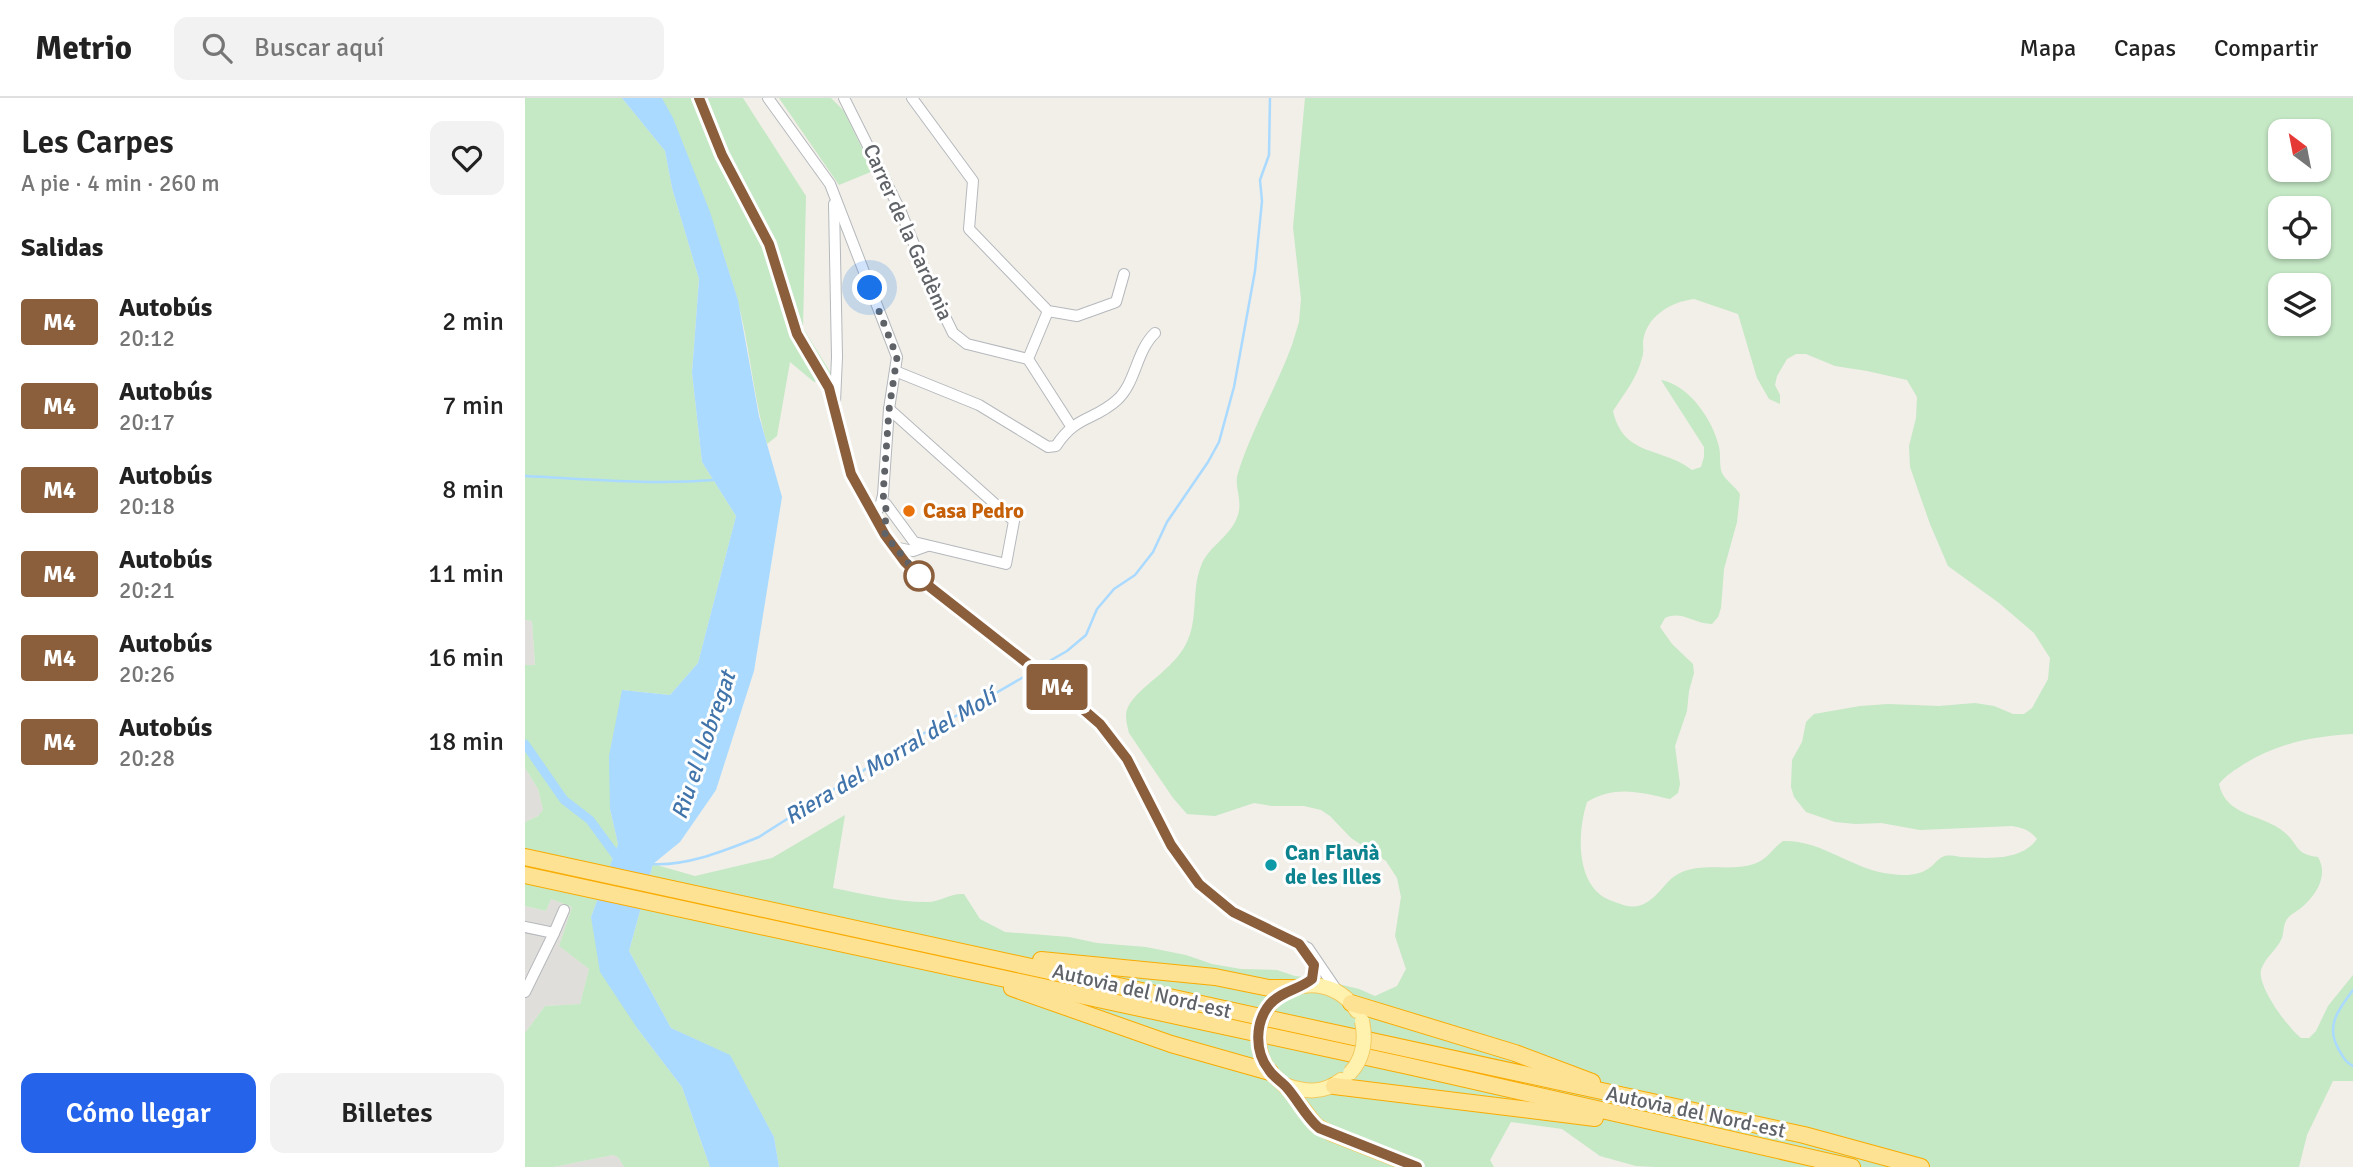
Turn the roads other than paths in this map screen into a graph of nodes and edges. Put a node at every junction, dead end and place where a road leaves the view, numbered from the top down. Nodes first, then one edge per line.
1 (699, 98) edge
2 (768, 98) edge
3 (844, 98) edge
4 (912, 98) edge
5 (834, 196) junction
6 (1124, 274) dead end
7 (1048, 311) junction
8 (1154, 333) dead end
9 (1028, 359) junction
10 (895, 371) junction
11 (835, 404) junction
12 (889, 410) junction
13 (1071, 426) junction
14 (884, 500) junction
15 (873, 515) junction
16 (885, 535) junction
17 (927, 546) junction
18 (894, 547) junction
19 (917, 574) junction
20 (525, 857) edge
21 (525, 875) edge
22 (563, 909) dead end
23 (525, 927) edge
24 (554, 933) junction
25 (1299, 944) junction
26 (963, 951) junction
27 (967, 971) junction
28 (1298, 987) junction
29 (525, 992) edge
30 (1338, 992) junction
31 (1351, 1003) junction
32 (1266, 1064) junction
33 (1285, 1085) junction
34 (1334, 1086) junction
35 (1315, 1091) junction
36 (1624, 1096) junction
37 (1307, 1116) junction
38 (1678, 1127) junction
39 (1416, 1167) edge
40 (1852, 1167) edge
41 (1921, 1167) edge

1 - 11 street
2 - 5 street
3 - 9 street, Carrer de la Gardènia
4 - 7 street
5 - 10 street
5 - 11 street
6 - 7 street
7 - 9 street
8 - 13 street
9 - 13 street
10 - 12 street
10 - 13 street
11 - 15 street
12 - 14 street
12 - 17 street
14 - 15 street
14 - 16 street
14 - 17 street
15 - 16 street
16 - 18 street
17 - 18 street
17 - 19 street
18 - 19 street
19 - 25 street
20 - 26 highway, Autovia del Nord-est
21 - 27 highway, Autovia del Nord-est
22 - 24 street
23 - 24 street
24 - 29 street
25 - 28 street
25 - 30 street
26 - 28 highway
26 - 36 highway, Autovia del Nord-est
27 - 32 highway
27 - 38 highway, Autovia del Nord-est
28 - 30 main road
28 - 32 main road, bridge
30 - 31 main road
31 - 34 main road, bridge
31 - 36 highway
32 - 33 main road
33 - 35 main road
33 - 37 main road
34 - 35 main road
34 - 38 highway
35 - 37 main road
36 - 41 highway, Autovia del Nord-est
37 - 39 main road
38 - 40 highway, Autovia del Nord-est

